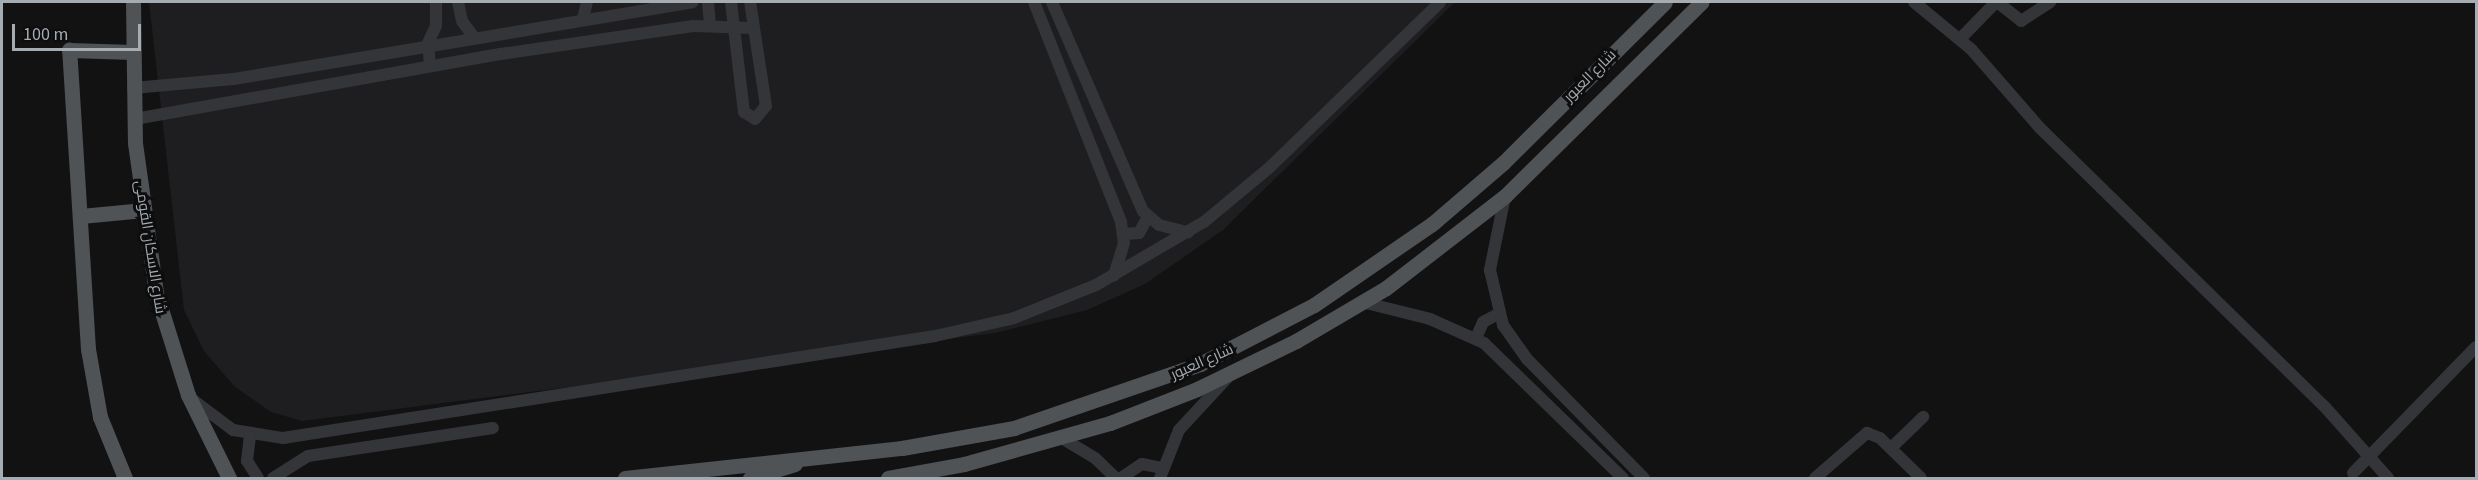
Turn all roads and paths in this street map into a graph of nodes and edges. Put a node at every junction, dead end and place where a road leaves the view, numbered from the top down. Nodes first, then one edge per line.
1 (133, 2) edge
2 (589, 2) edge
3 (596, 2) edge
4 (602, 2) edge
5 (693, 2) edge
6 (708, 2) edge
7 (730, 2) edge
8 (750, 2) edge
9 (1034, 2) edge
10 (1052, 2) edge
11 (1440, 2) edge
12 (1665, 2) edge
13 (1702, 2) edge
14 (1914, 2) edge
15 (1996, 2) edge
16 (2050, 2) edge
17 (458, 5) edge
18 (436, 7) edge
19 (608, 15) junction
20 (583, 19) junction
21 (710, 26) junction
22 (752, 28) junction
23 (734, 29) junction
24 (498, 32) junction
25 (473, 36) junction
26 (1960, 39) junction
27 (428, 44) junction
28 (133, 52) junction
29 (373, 52) junction
30 (501, 54) junction
31 (325, 61) junction
32 (430, 65) junction
33 (376, 74) junction
34 (234, 79) junction
35 (328, 82) junction
36 (133, 88) junction
37 (237, 97) junction
38 (135, 119) junction
39 (1504, 196) junction
40 (144, 210) junction
41 (81, 216) junction
42 (1148, 217) junction
43 (1188, 232) junction
44 (1124, 234) junction
45 (1114, 276) junction
46 (1362, 302) junction
47 (1497, 314) junction
48 (1476, 338) junction
49 (2476, 347) edge
50 (1230, 374) junction
51 (188, 395) junction
52 (429, 416) junction
53 (1923, 417) dead end
54 (493, 428) dead end
55 (250, 436) junction
56 (433, 437) junction
57 (1060, 437) junction
58 (924, 445) junction
59 (1891, 448) junction
60 (808, 457) junction
61 (2367, 458) junction
62 (928, 472) junction
63 (1161, 473) edge
64 (2353, 473) dead end
65 (125, 478) edge
66 (229, 478) edge
67 (258, 478) edge
68 (273, 478) edge
69 (626, 478) edge
70 (750, 478) edge
71 (888, 478) edge
72 (1116, 478) edge
73 (1121, 478) edge
74 (1623, 478) edge
75 (1644, 478) edge
76 (1815, 478) edge
77 (1921, 478) edge
78 (2388, 478) edge

1 - 28 main road, شارع الاسكان القومى
2 - 3 street
2 - 20 street
4 - 19 street
5 - 19 street
6 - 21 street
7 - 23 street
8 - 22 street
9 - 44 street
10 - 42 street
11 - 43 street
12 - 58 main road, شارع العبور
13 - 39 main road, شارع العبور
14 - 26 street
15 - 16 street
15 - 26 street
17 - 18 street
17 - 25 street
18 - 27 street
19 - 20 street
20 - 24 street
21 - 23 street
21 - 30 street
22 - 23 street
22 - 23 street
24 - 25 street
24 - 30 street
25 - 27 street
26 - 61 street
27 - 29 street
27 - 32 street
28 - 36 main road, شارع الاسكان القومى
28 - 41 main road
29 - 31 street
29 - 33 street
30 - 32 street
31 - 34 street
31 - 35 street
32 - 33 street
33 - 35 street
34 - 36 street
34 - 37 street
35 - 37 street
36 - 38 main road, شارع الاسكان القومى
37 - 38 street
38 - 40 main road, شارع الاسكان القومى
39 - 46 main road, شارع العبور
39 - 47 street
40 - 41 main road
40 - 51 main road, شارع الاسكان القومى
41 - 65 main road
42 - 43 street
42 - 44 street
43 - 45 street
44 - 45 street
45 - 52 street
46 - 48 street
46 - 50 main road, شارع العبور
47 - 48 street
47 - 75 street
48 - 74 street
49 - 61 street
50 - 57 main road, شارع العبور
50 - 63 street
51 - 55 street
51 - 66 main road, شارع الاسكان القومى
52 - 55 street
52 - 56 street
53 - 59 street
54 - 56 street
55 - 67 street
56 - 68 street
57 - 62 main road, شارع العبور
57 - 72 street
58 - 60 main road, شارع العبور
58 - 62 main road
59 - 76 street
59 - 77 street
60 - 69 main road, شارع العبور
60 - 70 main road
61 - 64 street
61 - 78 street
62 - 71 main road, شارع العبور
63 - 73 street

